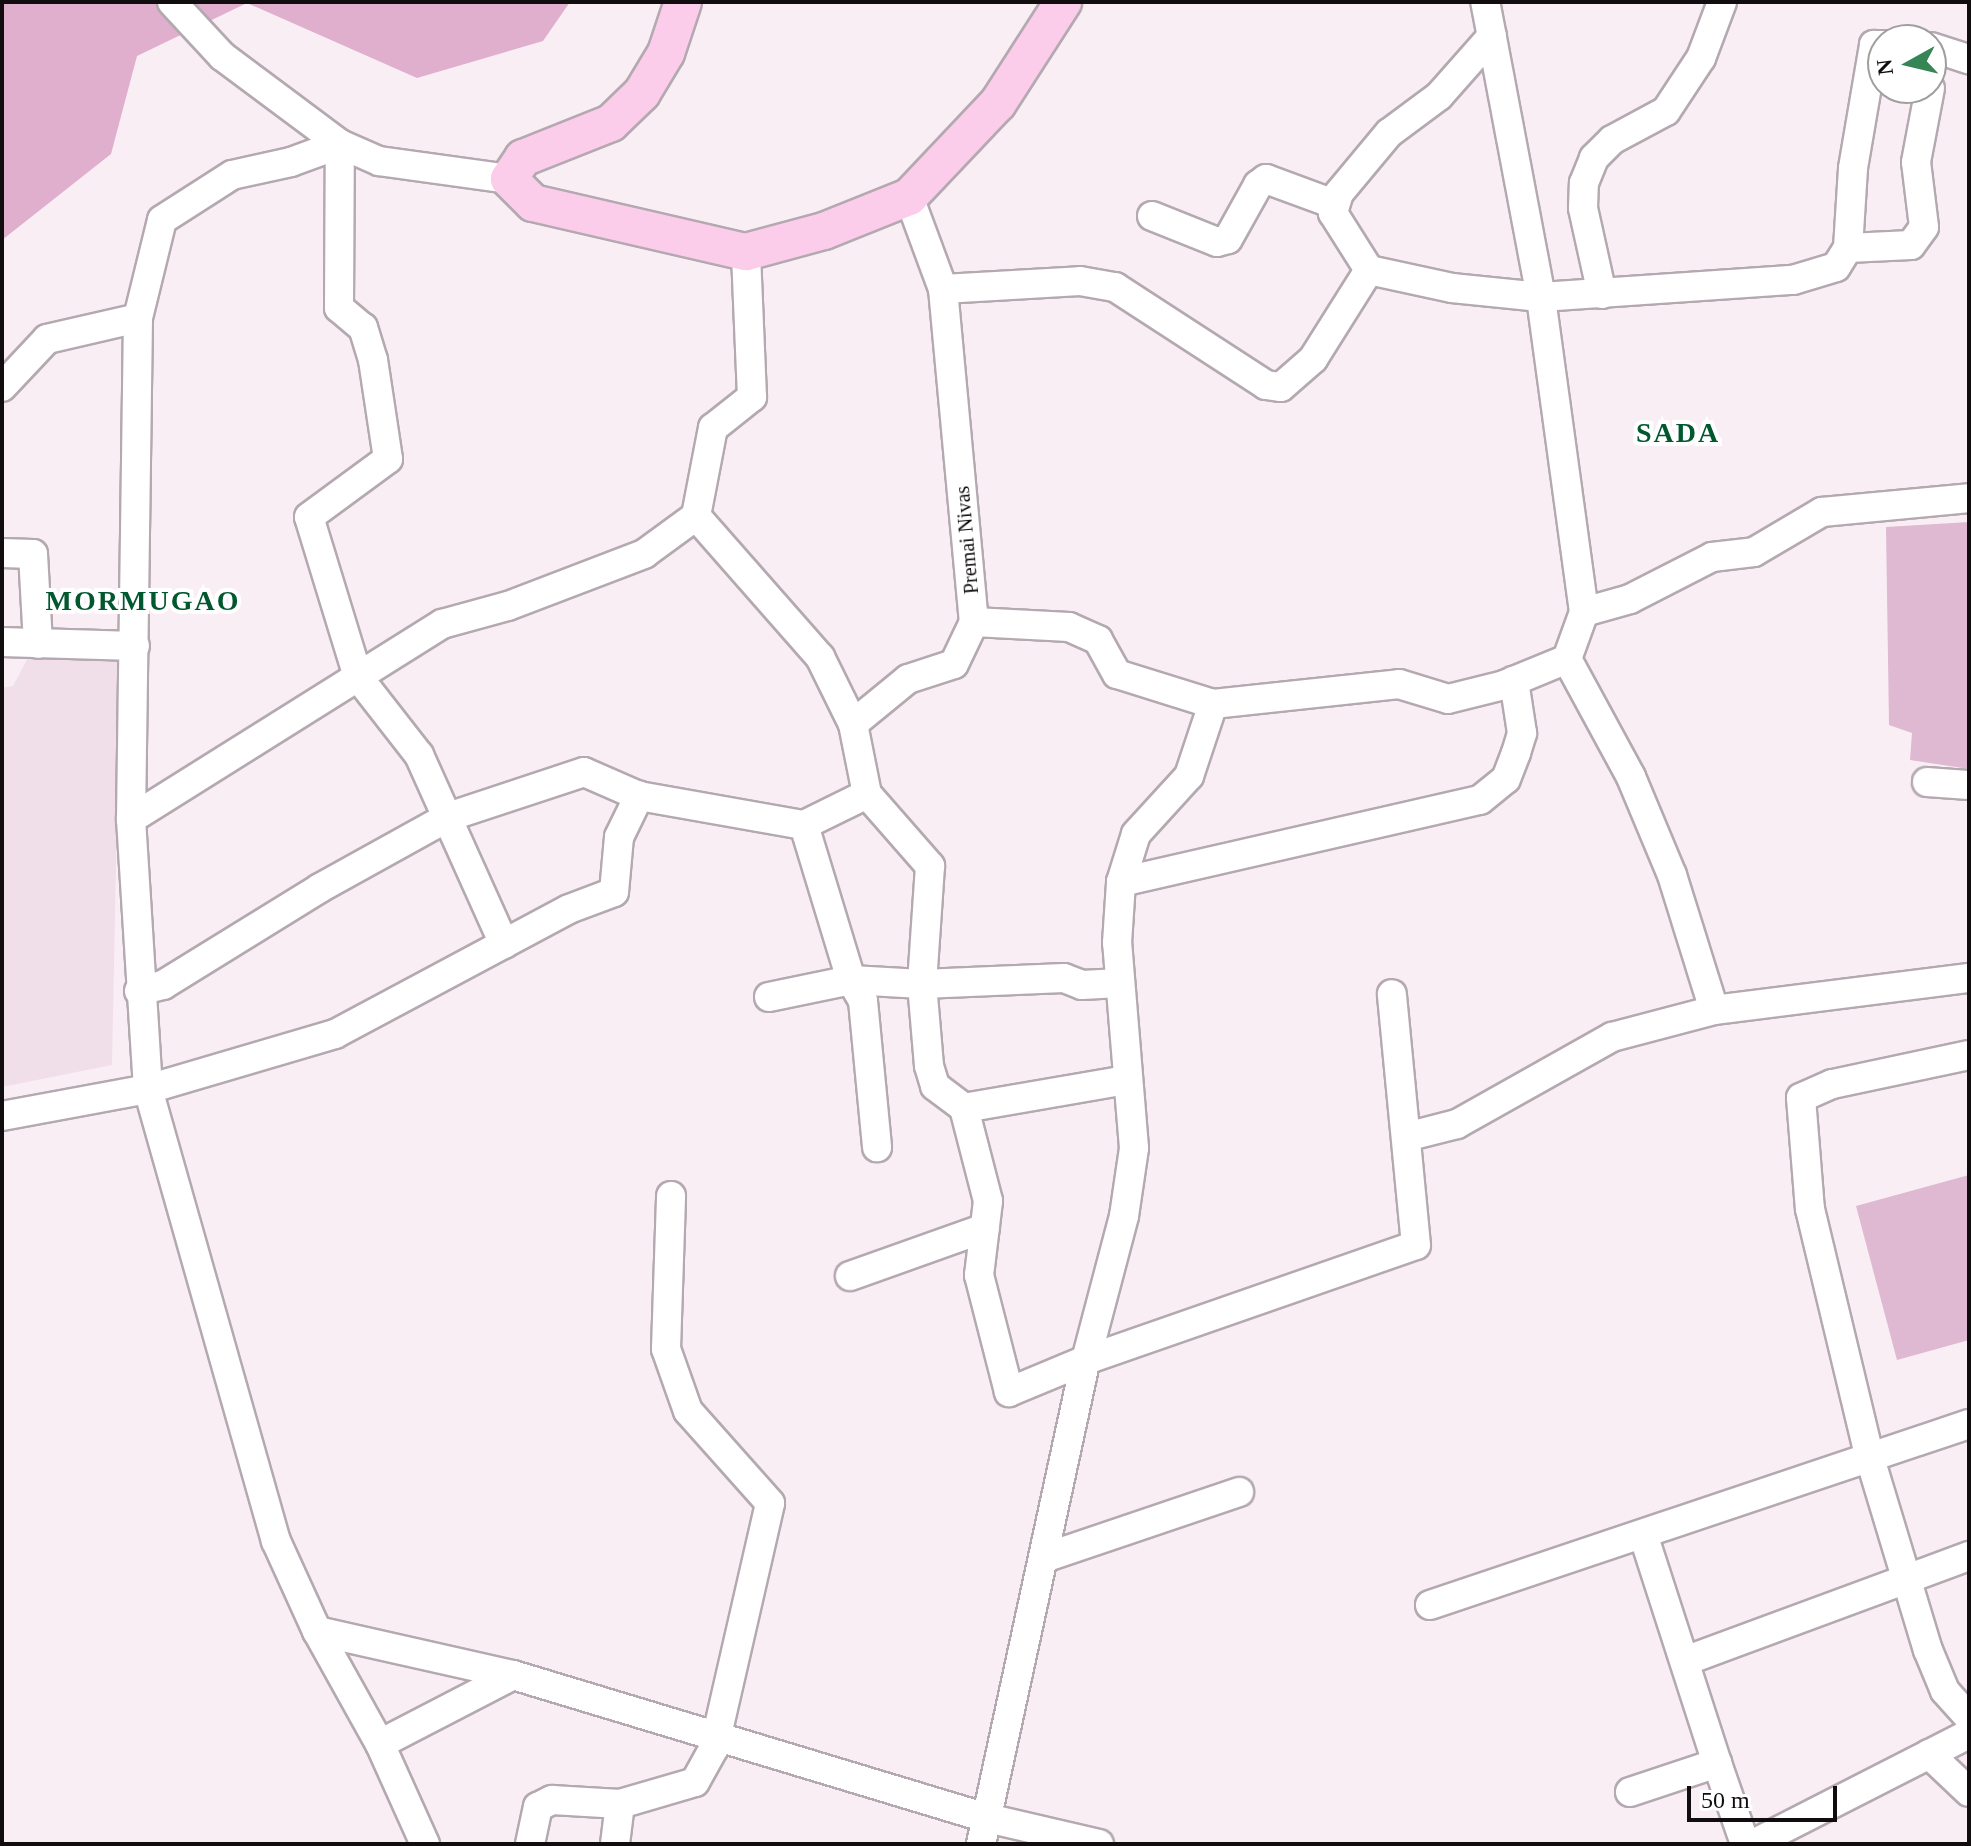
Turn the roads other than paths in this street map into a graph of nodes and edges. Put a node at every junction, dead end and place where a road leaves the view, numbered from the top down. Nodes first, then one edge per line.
1 (172, 2) edge
2 (683, 2) edge
3 (1063, 2) edge
4 (1485, 2) edge
5 (1722, 2) edge
6 (1492, 36) junction
7 (1947, 53) edge
8 (1969, 59) edge
9 (1867, 86) edge
10 (1927, 104) edge
11 (340, 144) junction
12 (509, 179) junction
13 (909, 197) junction
14 (1334, 204) junction
15 (1152, 216) dead end
16 (1848, 248) junction
17 (746, 252) junction
18 (1369, 270) junction
19 (943, 289) junction
20 (1602, 294) junction
21 (1541, 297) junction
22 (138, 318) junction
23 (2, 387) edge
24 (1969, 498) edge
25 (696, 516) junction
26 (2, 553) edge
27 (1584, 612) junction
28 (974, 622) junction
29 (2, 642) edge
30 (38, 644) junction
31 (135, 646) junction
32 (1567, 659) junction
33 (358, 677) junction
34 (1514, 681) junction
35 (1213, 704) junction
36 (853, 724) junction
37 (1927, 782) dead end
38 (1969, 785) edge
39 (867, 794) junction
40 (639, 796) junction
41 (448, 817) junction
42 (131, 819) junction
43 (804, 825) junction
44 (1121, 882) junction
45 (504, 944) junction
46 (1969, 978) edge
47 (851, 980) junction
48 (1120, 983) junction
49 (922, 984) junction
50 (139, 991) junction
51 (1392, 994) dead end
52 (769, 997) dead end
53 (1714, 1010) junction
54 (1969, 1055) edge
55 (1126, 1080) junction
56 (148, 1089) junction
57 (964, 1108) junction
58 (2, 1116) edge
59 (1406, 1137) junction
60 (877, 1147) dead end
61 (671, 1196) dead end
62 (985, 1228) junction
63 (850, 1276) dead end
64 (1086, 1360) junction
65 (1969, 1424) edge
66 (1869, 1455) junction
67 (1239, 1492) dead end
68 (1643, 1534) junction
69 (1969, 1556) edge
70 (1044, 1558) junction
71 (1909, 1576) junction
72 (1430, 1605) dead end
73 (317, 1631) junction
74 (1685, 1661) junction
75 (513, 1675) junction
76 (1969, 1718) edge
77 (1969, 1734) edge
78 (716, 1736) junction
79 (380, 1744) junction
80 (1929, 1754) junction
81 (1717, 1763) junction
82 (1630, 1792) dead end
83 (1969, 1792) edge
84 (620, 1804) junction
85 (982, 1831) edge
86 (425, 1844) edge
87 (530, 1844) edge
88 (615, 1844) edge
89 (1099, 1844) edge
90 (1745, 1844) edge
91 (1753, 1844) edge

1 - 11 street
2 - 12 main road
3 - 13 main road
4 - 6 street
5 - 20 street
6 - 14 street
6 - 21 street
7 - 8 street
9 - 16 street
10 - 16 street
11 - 12 street
11 - 22 street
11 - 33 street
12 - 17 main road
13 - 17 main road
13 - 19 street, Premai Nivas
14 - 15 street
14 - 18 street
16 - 20 street
17 - 25 street
18 - 19 street
18 - 21 street
19 - 28 street, Premai Nivas
20 - 21 street
21 - 27 street
22 - 23 street
22 - 31 street
24 - 27 street
25 - 33 street
25 - 36 street
26 - 30 street
27 - 32 street
28 - 35 street, Premai Nivas
28 - 36 street
29 - 30 street
30 - 31 street
31 - 42 street
32 - 34 street
32 - 53 street
33 - 41 street
33 - 42 street
34 - 35 street
34 - 44 street
35 - 44 street
36 - 39 street
37 - 38 street
39 - 43 street
39 - 49 street
40 - 41 street
40 - 43 street
40 - 45 street
41 - 45 street
41 - 50 street
42 - 50 street
43 - 47 street
44 - 48 street
45 - 56 street
46 - 53 street
47 - 49 street
47 - 52 street
47 - 60 street
48 - 49 street
48 - 55 street
49 - 57 street
50 - 56 street
51 - 59 street
53 - 59 street
54 - 66 street
55 - 57 street
55 - 64 street
56 - 58 street
56 - 73 street
57 - 62 street
59 - 64 street
61 - 78 street
62 - 63 street
62 - 64 street
64 - 70 street
65 - 66 street
66 - 68 street
66 - 71 street
67 - 70 street
68 - 72 street
68 - 74 street
69 - 71 street
70 - 85 street
71 - 74 street
71 - 76 street
73 - 75 street
73 - 79 street
74 - 81 street
75 - 78 street
75 - 79 street
77 - 80 street
78 - 84 street
78 - 85 street
79 - 86 street
80 - 83 street
80 - 91 street
81 - 82 street
81 - 90 street
84 - 87 street
84 - 88 street
85 - 89 street

